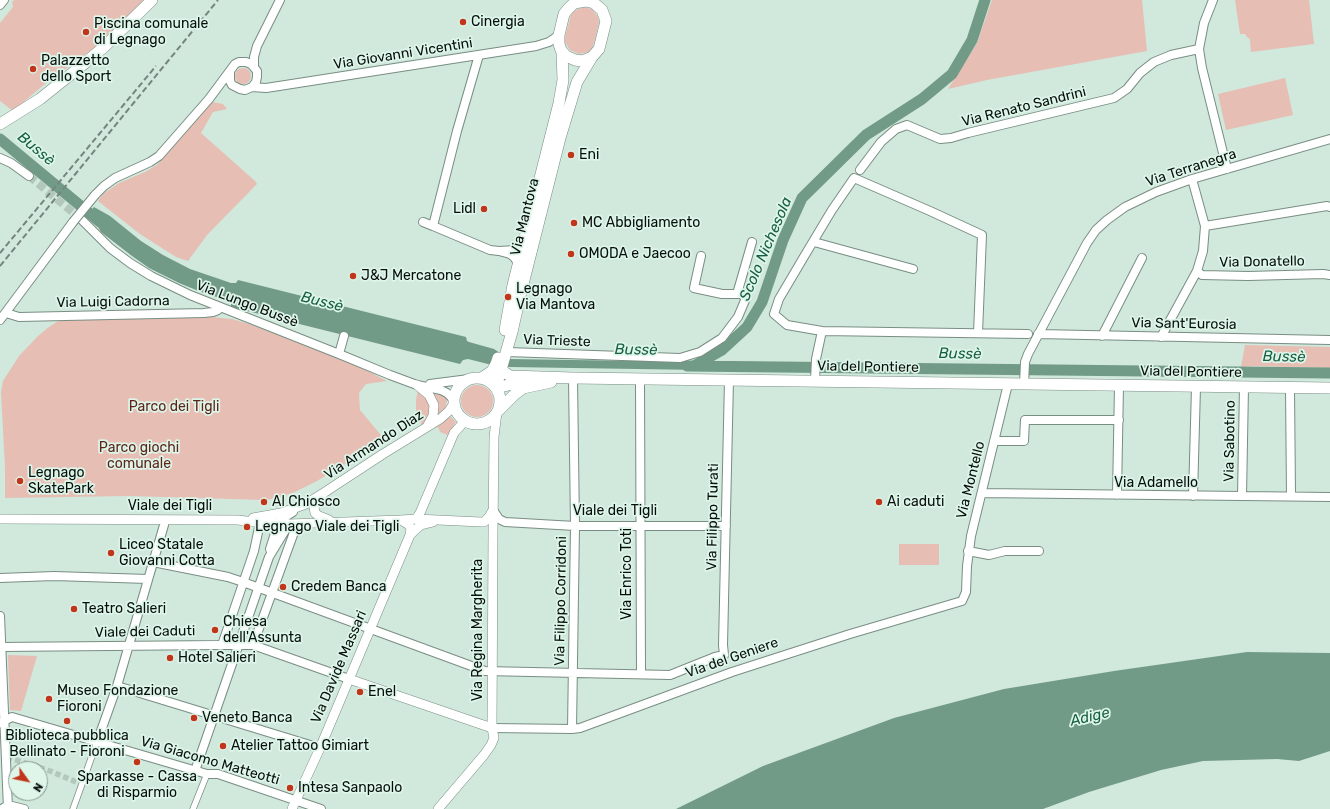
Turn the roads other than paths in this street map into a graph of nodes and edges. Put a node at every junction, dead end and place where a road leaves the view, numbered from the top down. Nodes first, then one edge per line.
1 (4, 0) edge
2 (152, 0) edge
3 (280, 0) edge
4 (604, 0) edge
5 (1213, 0) edge
6 (576, 2) edge
7 (0, 5) edge
8 (603, 13) junction
9 (559, 34) junction
10 (256, 46) junction
11 (536, 46) junction
12 (1199, 49) junction
13 (562, 51) junction
14 (479, 55) junction
15 (592, 57) junction
16 (239, 62) junction
17 (256, 70) junction
18 (230, 72) junction
19 (232, 85) junction
20 (274, 86) junction
21 (252, 87) junction
22 (209, 99) junction
23 (5, 122) edge
24 (1330, 139) edge
25 (0, 158) edge
26 (1227, 169) junction
27 (860, 170) dead end
28 (29, 176) tunnel mouth
29 (1192, 179) junction
30 (1330, 207) edge
31 (77, 221) junction
32 (423, 222) dead end
33 (433, 226) junction
34 (1205, 226) junction
35 (752, 242) dead end
36 (814, 242) junction
37 (524, 243) junction
38 (499, 251) junction
39 (701, 256) dead end
40 (1142, 258) dead end
41 (518, 263) junction
42 (913, 269) dead end
43 (1197, 271) junction
44 (1330, 274) edge
45 (738, 294) junction
46 (219, 307) junction
47 (6, 313) junction
48 (0, 320) edge
49 (822, 331) junction
50 (978, 333) junction
51 (1028, 334) dead end
52 (1038, 334) junction
53 (344, 336) dead end
54 (1102, 336) junction
55 (1161, 337) junction
56 (1330, 340) edge
57 (504, 353) junction
58 (339, 354) junction
59 (498, 368) junction
60 (482, 378) junction
61 (546, 378) junction
62 (573, 378) junction
63 (816, 378) junction
64 (469, 379) junction
65 (640, 379) junction
66 (729, 380) junction
67 (1024, 382) junction
68 (1008, 384) junction
69 (418, 385) junction
70 (1119, 386) junction
71 (1196, 387) junction
72 (1244, 387) junction
73 (496, 388) junction
74 (1290, 388) junction
75 (1330, 388) edge
76 (453, 402) junction
77 (498, 411) junction
78 (1118, 420) junction
79 (464, 422) junction
80 (426, 427) junction
81 (994, 441) junction
82 (325, 492) junction
83 (982, 493) junction
84 (1117, 496) junction
85 (1193, 496) junction
86 (1242, 496) junction
87 (1291, 496) junction
88 (1330, 497) edge
89 (306, 504) junction
90 (493, 510) junction
91 (0, 519) edge
92 (416, 519) junction
93 (165, 520) junction
94 (238, 520) junction
95 (401, 520) junction
96 (438, 520) junction
97 (340, 522) junction
98 (484, 522) junction
99 (505, 522) junction
100 (260, 523) junction
101 (278, 523) junction
102 (293, 524) junction
103 (575, 526) junction
104 (640, 526) junction
105 (726, 526) junction
106 (493, 531) junction
107 (410, 535) junction
108 (1039, 551) dead end
109 (968, 552) junction
110 (270, 556) junction
111 (153, 562) junction
112 (0, 578) edge
113 (148, 579) junction
114 (243, 582) junction
115 (966, 583) joint
116 (259, 587) junction
117 (272, 593) junction
118 (0, 616) edge
119 (371, 629) junction
120 (222, 645) junction
121 (238, 645) junction
122 (128, 646) junction
123 (253, 646) junction
124 (1, 647) edge
125 (492, 671) junction
126 (573, 672) junction
127 (641, 674) junction
128 (349, 679) junction
129 (117, 686) junction
130 (214, 716) junction
131 (2, 721) edge
132 (492, 728) junction
133 (572, 729) junction
134 (97, 742) junction
135 (320, 748) junction
136 (195, 771) junction
137 (207, 774) junction
138 (297, 800) junction
139 (6, 808) edge
140 (24, 809) edge
141 (73, 809) edge
142 (193, 809) edge
143 (292, 809) edge
144 (321, 809) edge
145 (438, 809) edge

1 - 7 street
2 - 23 main road
3 - 10 street
4 - 8 main road, Via Mantova
5 - 12 street
6 - 8 main road, Via Mantova
6 - 9 main road, Via Mantova
8 - 15 main road, Via Mantova
9 - 11 street, Via Giovanni Vicentini
9 - 13 main road, Via Mantova
10 - 16 street
10 - 17 street
11 - 13 street, Via Giovanni Vicentini
11 - 14 street, Via Giovanni Vicentini
12 - 26 street
12 - 27 street, Via Renato Sandrini
13 - 15 main road
13 - 37 main road, Via Mantova
14 - 20 street, Via Giovanni Vicentini
14 - 33 street
15 - 57 main road, Via Mantova
16 - 17 street
16 - 18 street
17 - 20 street
17 - 21 street
18 - 19 street
18 - 22 street
19 - 21 street, Via Giovanni Vicentini
19 - 22 street
20 - 21 street, Via Giovanni Vicentini
22 - 31 street, bridge
24 - 26 street, Via Terranegra
25 - 28 street
26 - 29 street, Via Terranegra
29 - 34 street
29 - 52 street, Via Terranegra
30 - 34 street
31 - 46 street, Via Lungo Bussè
31 - 47 street
32 - 33 street
33 - 38 street
34 - 43 street
35 - 45 street
36 - 42 street
36 - 49 street
36 - 50 street
37 - 38 street
37 - 41 main road, Via Mantova
38 - 41 street
39 - 45 street
40 - 54 street
41 - 57 main road, Via Mantova
43 - 44 street, Via Donatello
43 - 55 street
45 - 57 street, Via Trieste
46 - 47 street, Via Luigi Cadorna
46 - 58 street, Via Lungo Bussè
47 - 48 street
49 - 50 street
49 - 63 street
50 - 51 street
52 - 54 street, Via Sant'Eurosia
52 - 67 street, Via Terranegra
53 - 58 street
54 - 55 street, Via Sant'Eurosia
55 - 56 street, Via Sant'Eurosia
57 - 59 main road, Via Mantova
58 - 69 street, Via Lungo Bussè
59 - 60 main road
59 - 61 main road, Via del Pontiere
59 - 73 main road, Via Mantova
60 - 64 main road
60 - 73 main road
61 - 62 main road, Via del Pontiere
61 - 73 main road, Via del Pontiere
62 - 65 main road, Via del Pontiere
62 - 77 main road, Via del Pontiere
62 - 103 street, Via Filippo Corridoni
63 - 66 main road, Via del Pontiere
63 - 68 main road, Via del Pontiere
64 - 69 street, Via Lungo Bussè
64 - 76 main road
65 - 66 main road, Via del Pontiere
65 - 104 street, Via Enrico Toti
66 - 105 street, Via Filippo Turati
67 - 68 main road, Via del Pontiere
67 - 70 main road, Via del Pontiere
68 - 81 street, Via Montello
69 - 76 street, Via Lungo Bussè
69 - 80 street
70 - 71 main road, Via del Pontiere
70 - 78 street
71 - 72 main road, Via del Pontiere
71 - 85 street
72 - 74 main road, Via del Pontiere
72 - 86 street, Via Sabotino
73 - 77 main road
74 - 75 main road, Via del Pontiere
74 - 87 street
76 - 79 main road
76 - 80 street, Via Armando Diaz
77 - 79 main road
77 - 90 street, Via Regina Margherita
78 - 81 street
78 - 84 street
79 - 92 street
80 - 82 street, Via Armando Diaz
81 - 83 street, Via Montello
82 - 89 street, Via Armando Diaz
82 - 97 street, Viale dei Tigli
83 - 84 street, Via Adamello
83 - 109 street, Via Montello
84 - 85 street, Via Adamello
85 - 86 street, Via Adamello
86 - 87 street, Via Adamello
87 - 88 street, Via Adamello
89 - 94 street, Via Armando Diaz
89 - 101 street, Via Armando Diaz
90 - 98 street
90 - 99 street
90 - 106 street, Via Regina Margherita
91 - 93 street, Viale dei Tigli
92 - 95 street, Viale dei Tigli
92 - 96 street, Viale dei Tigli
93 - 94 street, Viale dei Tigli
93 - 111 street
94 - 100 street, Viale dei Tigli
95 - 97 street, Viale dei Tigli
95 - 107 street
96 - 98 street, Viale dei Tigli
96 - 107 street
97 - 102 street, Viale dei Tigli
98 - 106 street
99 - 103 street, Viale dei Tigli
99 - 106 street
100 - 101 street, Viale dei Tigli
100 - 114 street
101 - 102 street, Viale dei Tigli
101 - 110 street
102 - 110 street
102 - 117 street
103 - 104 street, Viale dei Tigli
103 - 126 street, Via Filippo Corridoni
104 - 105 street, Viale dei Tigli
104 - 127 street, Via Enrico Toti
105 - 127 street, Via Filippo Turati
106 - 125 street, Via Regina Margherita
107 - 119 street, Via Davide Massari
108 - 109 street
109 - 115 street, Via Montello
110 - 116 street
111 - 113 street
111 - 114 street
112 - 113 street
113 - 122 street
114 - 116 street
114 - 120 street
115 - 133 street, Via del Geniere
116 - 117 street
116 - 121 street
117 - 119 street
117 - 123 street
118 - 124 street
119 - 125 street
119 - 128 street, Via Davide Massari
120 - 121 street, Viale dei Caduti
120 - 122 street, Viale dei Caduti
121 - 123 street, Viale dei Caduti
121 - 130 street
122 - 124 street, Viale dei Caduti
122 - 129 street
123 - 128 street, Viale dei Caduti
124 - 131 street
125 - 126 street
125 - 132 street, Via Regina Margherita
126 - 127 street
126 - 133 street, Via Filippo Corridoni
128 - 132 street, Viale dei Caduti
128 - 135 street, Via Davide Massari
129 - 130 street
129 - 134 street
130 - 135 street
130 - 136 street
131 - 134 street, Via Giacomo Matteotti
131 - 139 street
132 - 133 street, Via del Geniere
132 - 145 street
134 - 136 street, Via Giacomo Matteotti
134 - 141 street
135 - 138 street, Via Davide Massari
136 - 137 street, Via Giacomo Matteotti
137 - 138 street, Via Giacomo Matteotti
137 - 142 street
138 - 143 street, Via Davide Massari
138 - 144 street, Via Giacomo Matteotti
139 - 140 street

